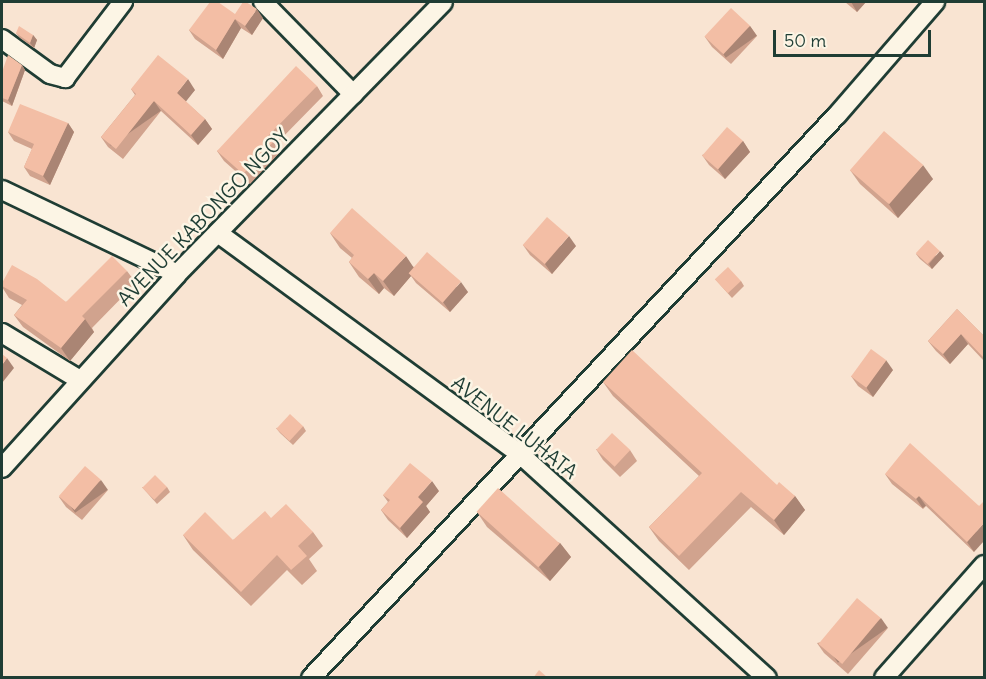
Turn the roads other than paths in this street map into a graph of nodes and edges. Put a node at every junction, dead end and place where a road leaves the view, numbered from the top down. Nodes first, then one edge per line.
1 (123, 2) edge
2 (263, 2) edge
3 (443, 2) edge
4 (935, 2) edge
5 (2, 39) edge
6 (354, 94) junction
7 (2, 190) edge
8 (218, 233) junction
9 (177, 274) junction
10 (2, 333) edge
11 (80, 380) junction
12 (520, 455) junction
13 (2, 468) edge
14 (984, 565) edge
15 (311, 678) edge
16 (767, 678) edge
17 (884, 678) edge

1 - 5 street
2 - 6 street
3 - 6 street, AVENUE KABONGO NGOY
4 - 12 street
6 - 8 street, AVENUE KABONGO NGOY
7 - 9 street
8 - 9 street, AVENUE KABONGO NGOY
8 - 12 street, AVENUE LUHATA
9 - 11 street, AVENUE KABONGO NGOY
10 - 11 street
11 - 13 street, AVENUE KABONGO NGOY
12 - 15 street
12 - 16 street, AVENUE LUHATA
14 - 17 street

